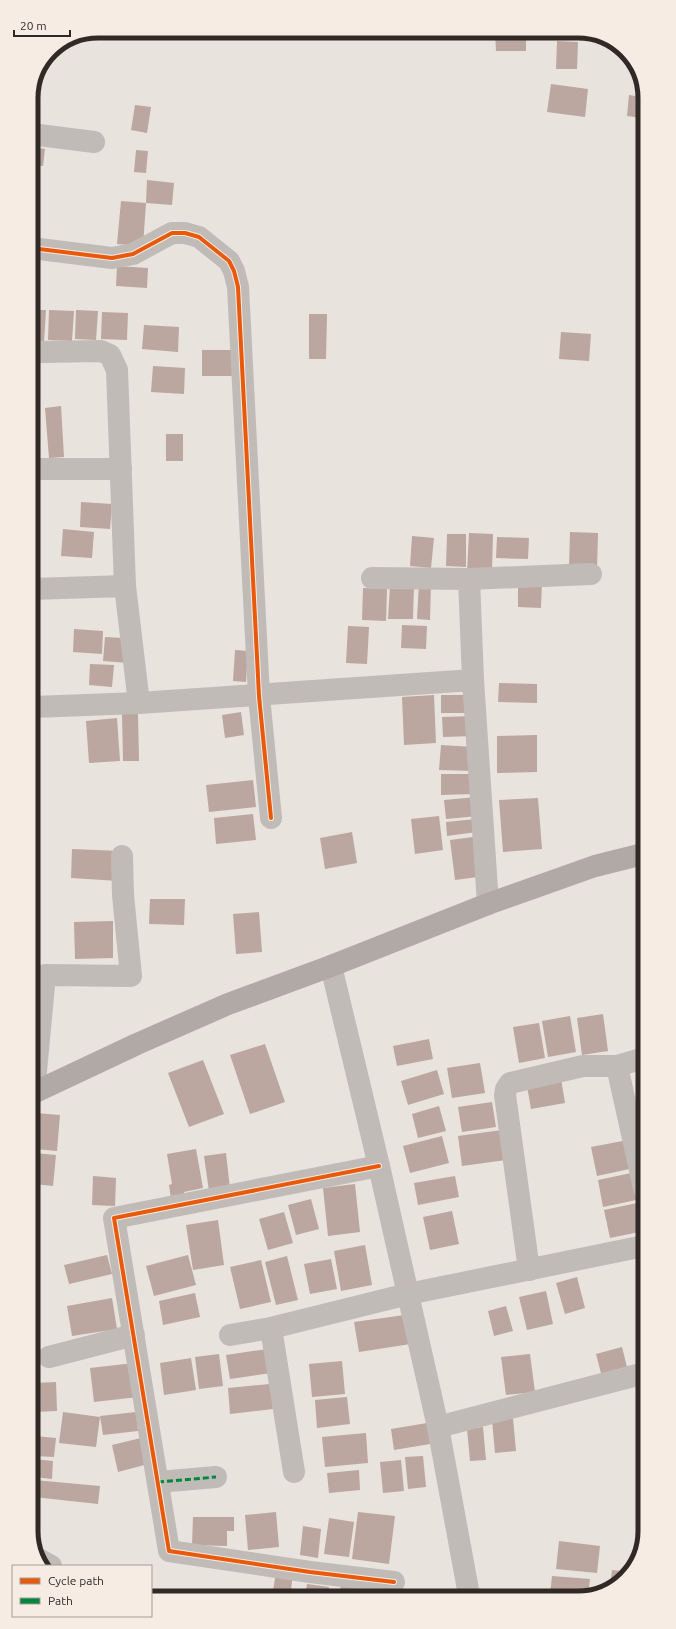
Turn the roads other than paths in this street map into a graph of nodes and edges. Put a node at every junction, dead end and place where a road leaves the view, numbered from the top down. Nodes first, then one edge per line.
1 (38, 135) edge
2 (94, 142) dead end
3 (38, 249) edge
4 (41, 352) dead end
5 (38, 469) edge
6 (121, 469) junction
7 (591, 574) dead end
8 (372, 578) dead end
9 (469, 579) junction
10 (125, 586) junction
11 (38, 589) edge
12 (473, 680) junction
13 (259, 696) junction
14 (139, 703) junction
15 (38, 707) edge
16 (270, 818) dead end
17 (638, 855) edge
18 (122, 856) dead end
19 (488, 904) junction
20 (330, 966) junction
21 (38, 1050) edge
22 (638, 1060) edge
23 (617, 1066) junction
24 (38, 1091) edge
25 (638, 1161) edge
26 (379, 1166) junction
27 (638, 1247) edge
28 (529, 1270) junction
29 (408, 1294) junction
30 (271, 1328) junction
31 (134, 1335) junction
32 (230, 1335) dead end
33 (48, 1357) dead end
34 (638, 1375) edge
35 (438, 1427) junction
36 (294, 1472) dead end
37 (216, 1476) dead end
38 (158, 1482) junction
39 (394, 1582) dead end
40 (468, 1591) edge

1 - 2 street
3 - 13 street
4 - 6 street
5 - 6 street
6 - 10 street
7 - 9 street
8 - 9 street
9 - 12 street
10 - 11 street
10 - 14 street
12 - 13 street
12 - 19 street
13 - 14 street
13 - 16 street
14 - 15 street
17 - 19 main road
18 - 21 street
19 - 20 main road
20 - 24 main road
20 - 26 street
22 - 23 street
23 - 25 street
23 - 28 street
26 - 29 street
26 - 31 street
27 - 28 street
28 - 29 street
29 - 30 street
29 - 35 street
30 - 32 street
30 - 36 street
31 - 33 street
31 - 38 street
34 - 35 street
35 - 40 street
37 - 38 street
38 - 39 street

